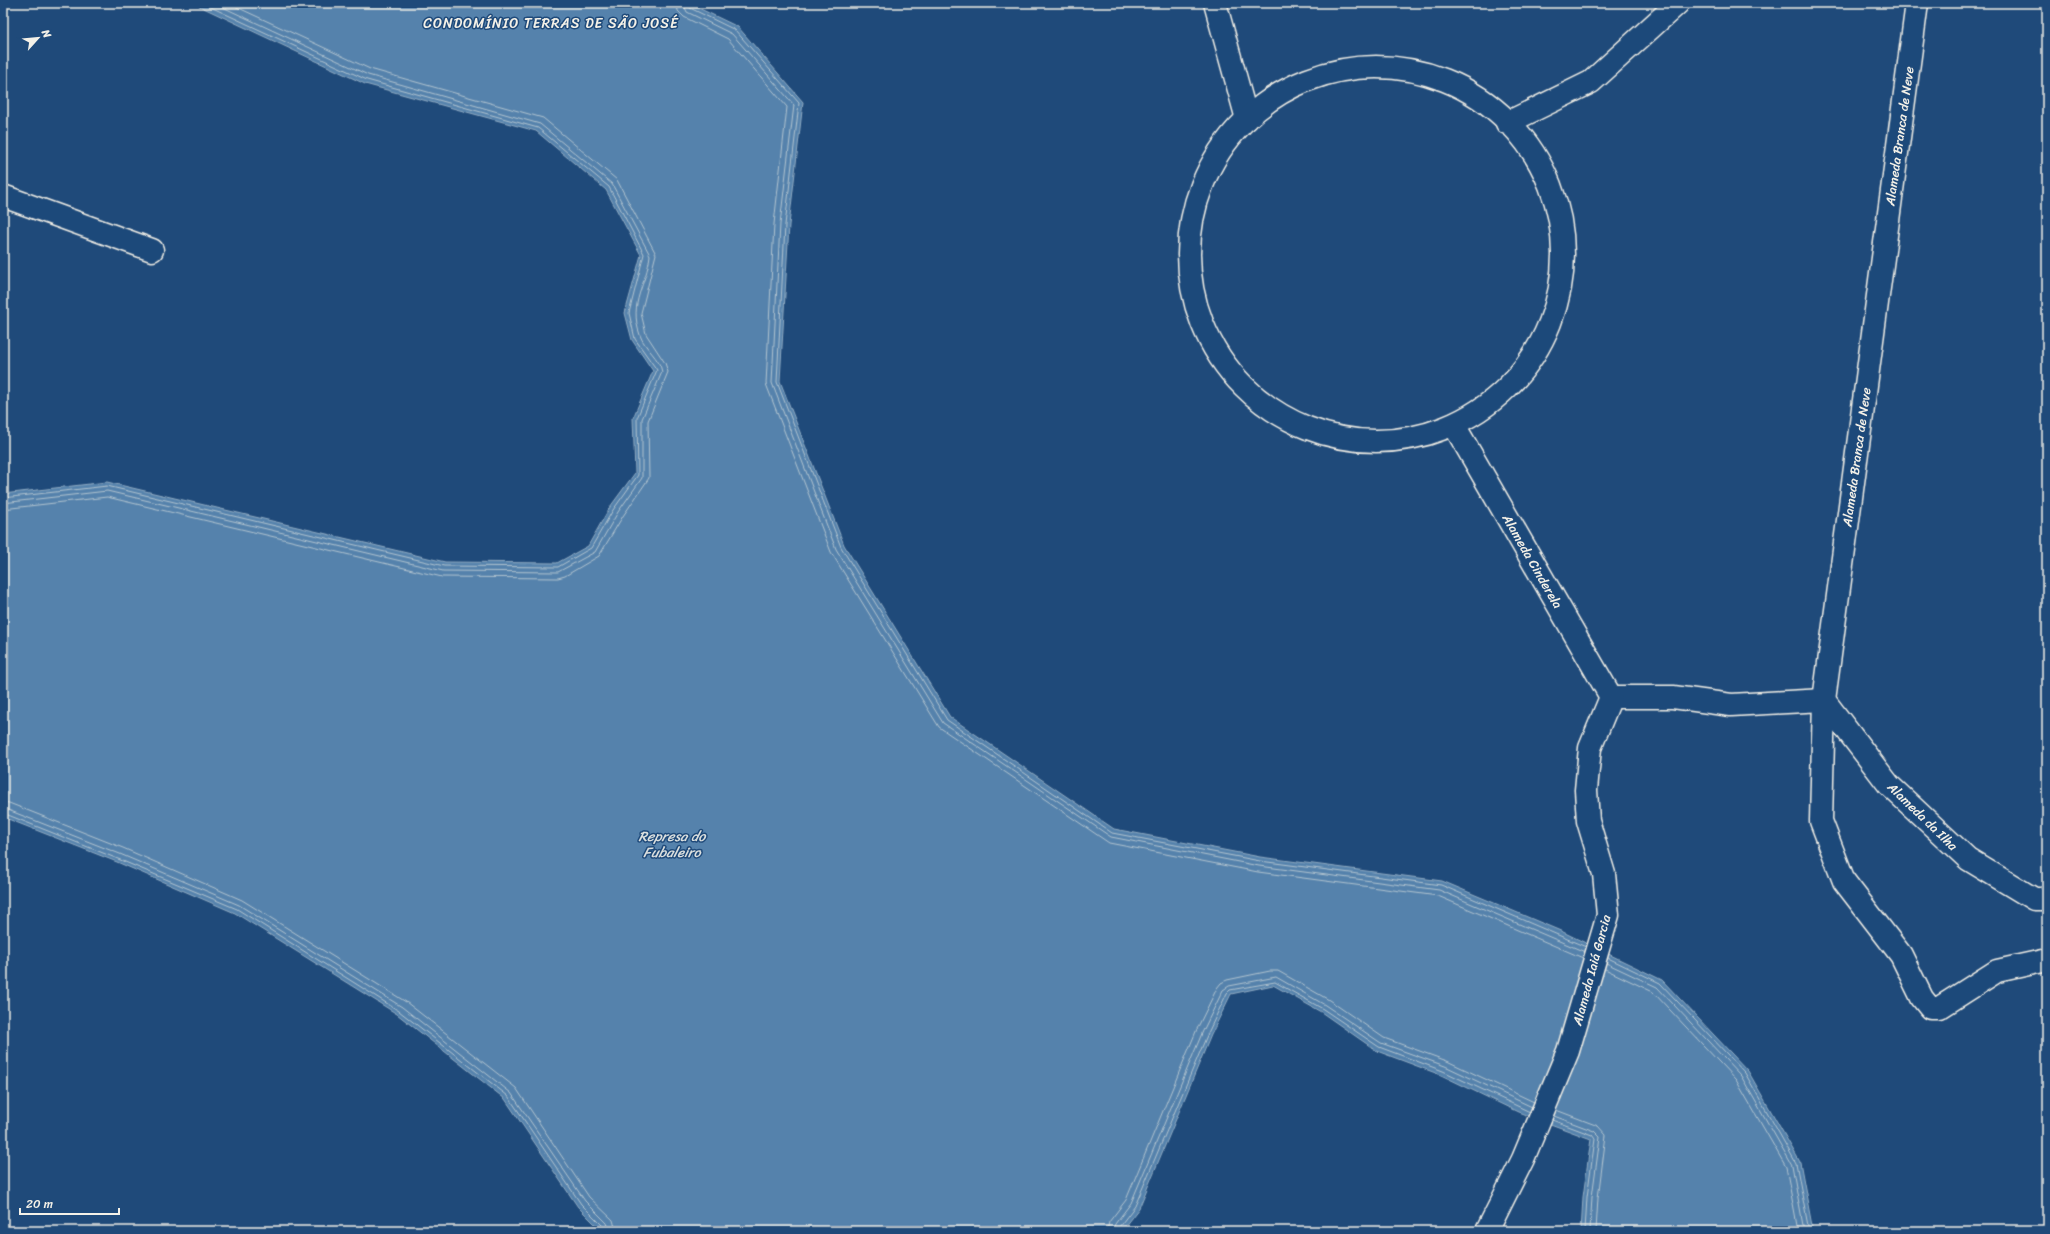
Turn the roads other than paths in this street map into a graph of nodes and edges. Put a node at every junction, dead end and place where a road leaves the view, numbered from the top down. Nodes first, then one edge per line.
1 (1214, 3) edge
2 (1678, 3) edge
3 (1917, 3) edge
4 (1247, 119) junction
5 (1507, 122) junction
6 (3, 196) edge
7 (152, 250) dead end
8 (1454, 425) junction
9 (1611, 697) junction
10 (1824, 700) junction
11 (2047, 900) edge
12 (2047, 960) edge
13 (1487, 1231) edge

1 - 4 street
2 - 5 street
3 - 10 street, Alameda Branca de Neve
4 - 5 street
4 - 8 street
5 - 8 street
6 - 7 street
8 - 9 street, Alameda Cinderela
9 - 10 street
9 - 13 street, Alameda Iaiá Garcia
10 - 11 street, Alameda da Ilha
10 - 12 street, Alameda Branca de Neve

